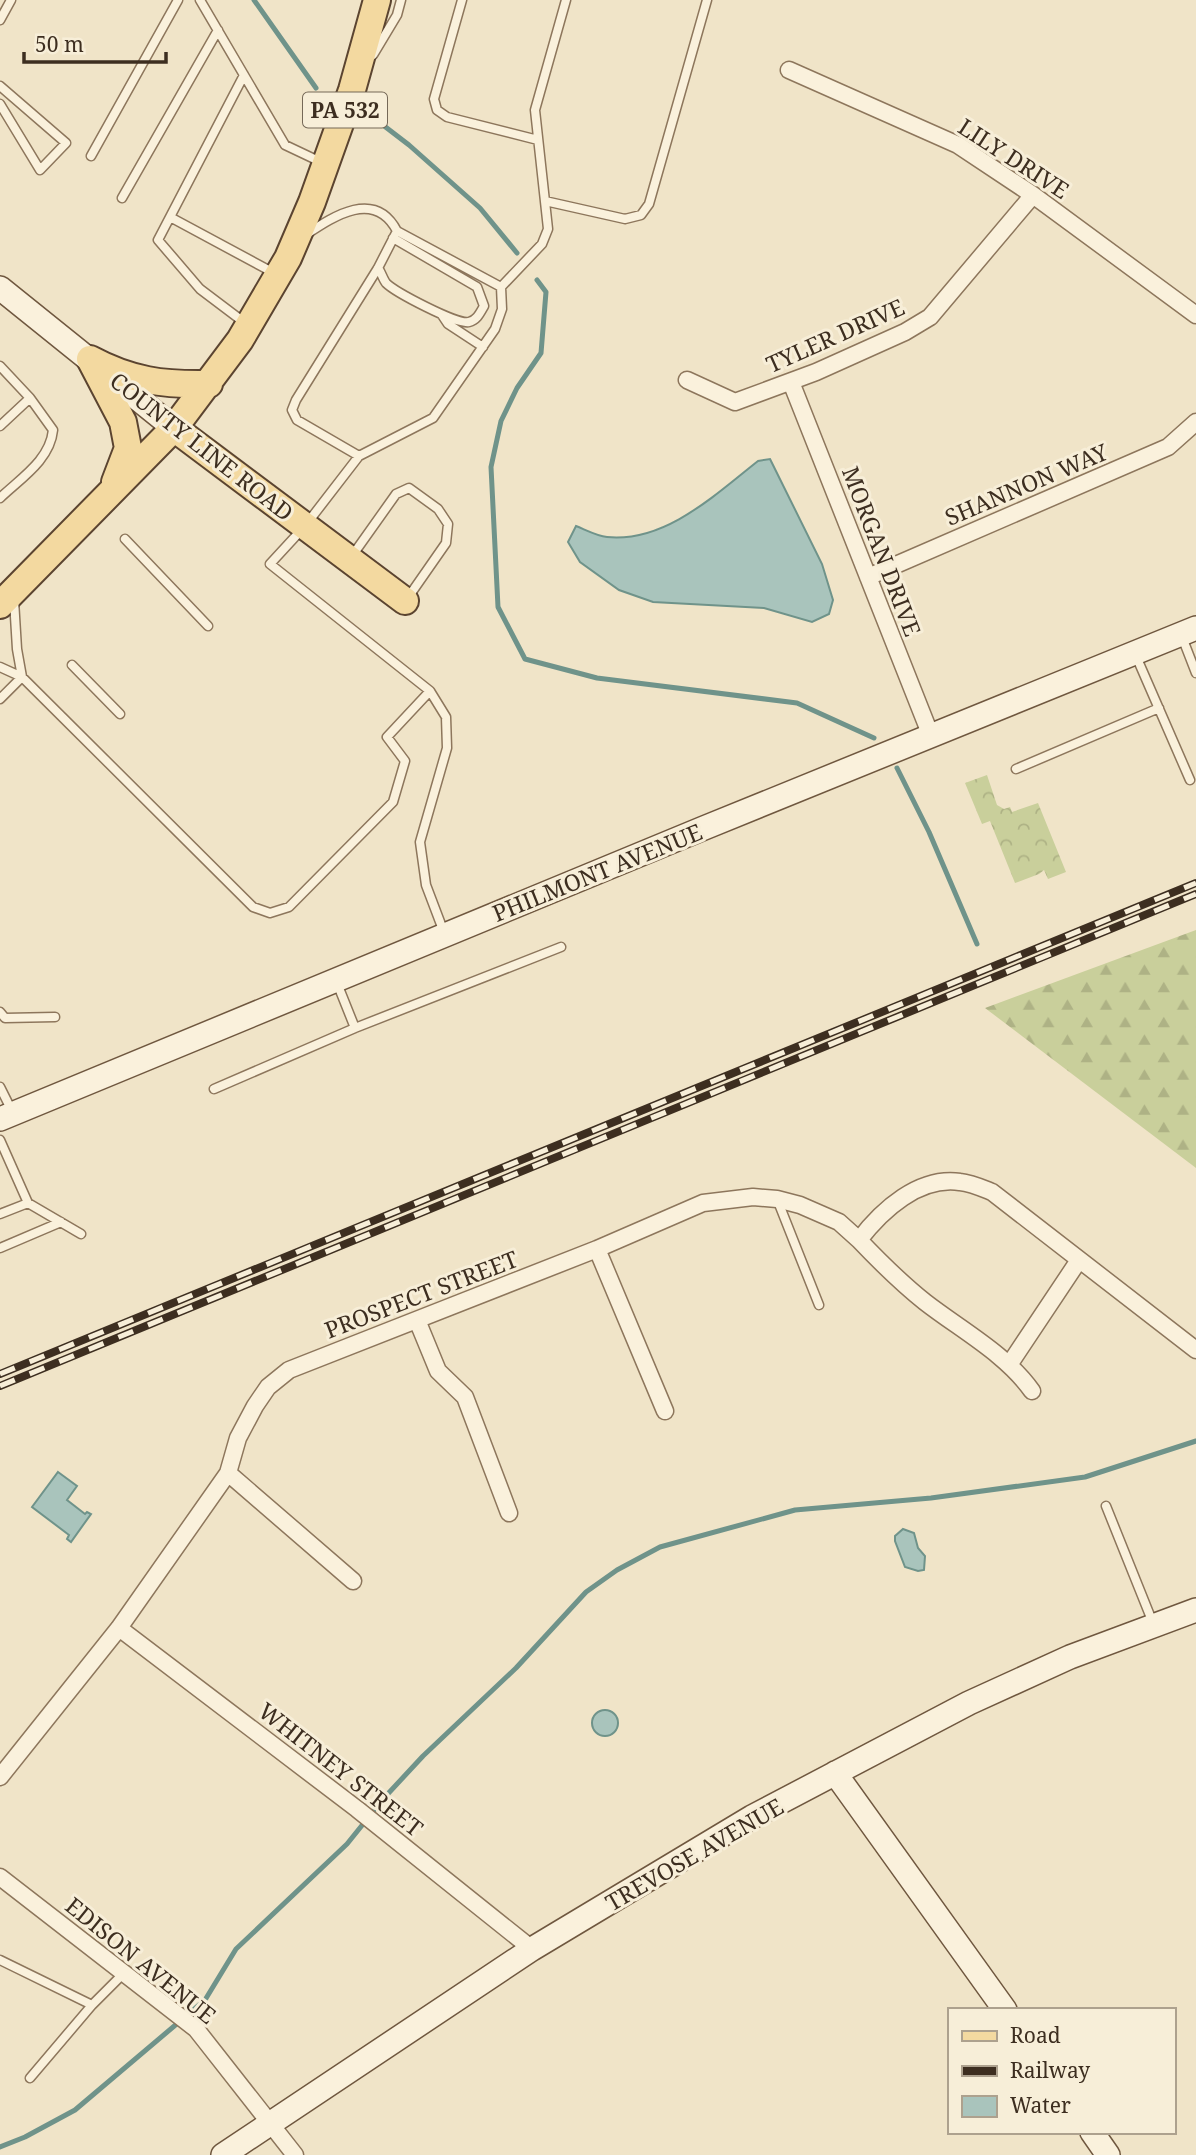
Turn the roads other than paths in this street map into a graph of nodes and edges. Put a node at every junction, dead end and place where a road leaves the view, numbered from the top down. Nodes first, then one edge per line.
1 (11, 0) edge
2 (178, 0) edge
3 (200, 0) edge
4 (377, 0) edge
5 (401, 0) edge
6 (462, 0) edge
7 (566, 0) edge
8 (708, 0) edge
9 (0, 20) edge
10 (218, 30) junction
11 (789, 70) dead end
12 (244, 75) junction
13 (0, 86) edge
14 (352, 90) junction
15 (0, 104) edge
16 (538, 139) junction
17 (91, 156) dead end
18 (326, 164) junction
19 (1033, 195) junction
20 (122, 198) dead end
21 (545, 201) junction
22 (170, 216) junction
23 (395, 235) junction
24 (295, 241) junction
25 (379, 268) junction
26 (278, 275) junction
27 (386, 283) junction
28 (501, 287) junction
29 (366, 289) junction
30 (5, 295) edge
31 (442, 315) junction
32 (1196, 315) edge
33 (249, 326) junction
34 (483, 347) junction
35 (90, 359) junction
36 (0, 366) edge
37 (687, 380) dead end
38 (791, 382) junction
39 (209, 384) junction
40 (30, 398) junction
41 (1196, 422) edge
42 (0, 426) edge
43 (174, 428) junction
44 (359, 456) junction
45 (111, 491) junction
46 (0, 498) edge
47 (305, 526) junction
48 (125, 539) dead end
49 (348, 561) junction
50 (867, 577) junction
51 (7, 598) edge
52 (405, 601) joint
53 (208, 626) dead end
54 (1188, 631) edge
55 (1135, 653) junction
56 (72, 665) dead end
57 (0, 667) edge
58 (1196, 673) edge
59 (22, 677) junction
60 (430, 691) junction
61 (0, 699) edge
62 (1159, 708) junction
63 (120, 714) dead end
64 (931, 736) junction
65 (1016, 769) dead end
66 (1190, 780) dead end
67 (445, 935) junction
68 (561, 947) dead end
69 (336, 980) junction
70 (0, 1012) edge
71 (55, 1017) dead end
72 (355, 1028) junction
73 (0, 1087) edge
74 (214, 1089) dead end
75 (7, 1117) edge
76 (0, 1140) edge
77 (777, 1199) junction
78 (28, 1203) junction
79 (0, 1214) edge
80 (61, 1222) junction
81 (81, 1234) dead end
82 (859, 1240) junction
83 (0, 1248) edge
84 (597, 1249) junction
85 (1079, 1260) junction
86 (818, 1305) dead end
87 (417, 1320) junction
88 (1196, 1350) edge
89 (1009, 1365) junction
90 (1032, 1391) dead end
91 (665, 1411) dead end
92 (228, 1473) junction
93 (1106, 1506) dead end
94 (509, 1513) dead end
95 (353, 1581) dead end
96 (1196, 1610) edge
97 (1154, 1626) junction
98 (120, 1628) junction
99 (835, 1773) junction
100 (0, 1777) edge
101 (0, 1877) edge
102 (532, 1950) junction
103 (0, 1960) edge
104 (124, 1973) junction
105 (92, 2005) junction
106 (1004, 2008) edge
107 (30, 2078) dead end
108 (271, 2125) junction
109 (1093, 2134) edge
110 (223, 2155) edge
111 (295, 2155) edge
112 (1108, 2155) edge

1 - 9 lane
2 - 17 lane
3 - 10 lane
4 - 14 main road, PA 532
5 - 14 lane
6 - 16 lane
7 - 16 lane
8 - 21 lane
10 - 12 lane
10 - 20 lane
11 - 19 street, LILY DRIVE
12 - 18 lane
12 - 22 lane
13 - 15 lane
14 - 18 main road, PA 532
16 - 21 lane
18 - 24 main road, PA 532
19 - 32 street, LILY DRIVE
19 - 38 street, TYLER DRIVE
21 - 28 lane
22 - 26 lane
22 - 33 lane
23 - 24 lane
23 - 25 lane
23 - 28 lane
23 - 31 lane
24 - 26 main road, PA 532
25 - 27 lane
25 - 29 lane
26 - 33 main road, PA 532
27 - 29 lane
27 - 31 lane
28 - 34 lane
29 - 44 lane
30 - 35 main road, COUNTY LINE ROAD
31 - 34 lane
33 - 39 main road, PA 532
34 - 44 lane
35 - 39 main road
35 - 43 main road, COUNTY LINE ROAD
35 - 45 main road
36 - 40 lane
37 - 38 street, TYLER DRIVE
38 - 50 street, MORGAN DRIVE
39 - 43 main road, PA 532
40 - 42 lane
40 - 46 lane
41 - 50 street, SHANNON WAY
43 - 45 main road, PA 532
43 - 47 main road, COUNTY LINE ROAD
44 - 47 lane
45 - 51 main road, PA 532
47 - 49 main road, COUNTY LINE ROAD
47 - 60 lane
48 - 53 lane
49 - 52 main road, COUNTY LINE ROAD
49 - 52 lane
50 - 64 street, MORGAN DRIVE
51 - 59 lane
54 - 55 main road, PHILMONT AVENUE
54 - 58 lane
55 - 62 lane
55 - 64 main road, PHILMONT AVENUE
56 - 63 lane
57 - 59 lane
59 - 60 lane
59 - 61 lane
60 - 67 lane
62 - 65 lane
62 - 66 lane
64 - 67 main road, PHILMONT AVENUE
67 - 69 main road, PHILMONT AVENUE
68 - 72 lane
69 - 72 lane
69 - 75 main road, PHILMONT AVENUE
70 - 71 lane
72 - 74 lane
73 - 75 lane
76 - 78 lane
77 - 82 street, PROSPECT STREET
77 - 84 street, PROSPECT STREET
77 - 86 lane
78 - 79 lane
78 - 80 lane
80 - 81 lane
80 - 83 lane
82 - 85 street
82 - 89 street, PROSPECT STREET
84 - 87 street, PROSPECT STREET
84 - 91 street
85 - 88 street
85 - 89 street
87 - 92 street, PROSPECT STREET
87 - 94 street
89 - 90 street, PROSPECT STREET
92 - 95 street
92 - 98 street, PROSPECT STREET
93 - 97 lane
96 - 97 main road, TREVOSE AVENUE
97 - 99 main road, TREVOSE AVENUE
98 - 100 street, PROSPECT STREET
98 - 102 street, WHITNEY STREET
99 - 102 main road, TREVOSE AVENUE
99 - 106 main road
101 - 104 street, EDISON AVENUE
102 - 108 main road, TREVOSE AVENUE
103 - 105 lane
104 - 105 lane
104 - 108 street, EDISON AVENUE
105 - 107 lane
108 - 110 main road, TREVOSE AVENUE
108 - 111 street, EDISON AVENUE
109 - 112 main road

